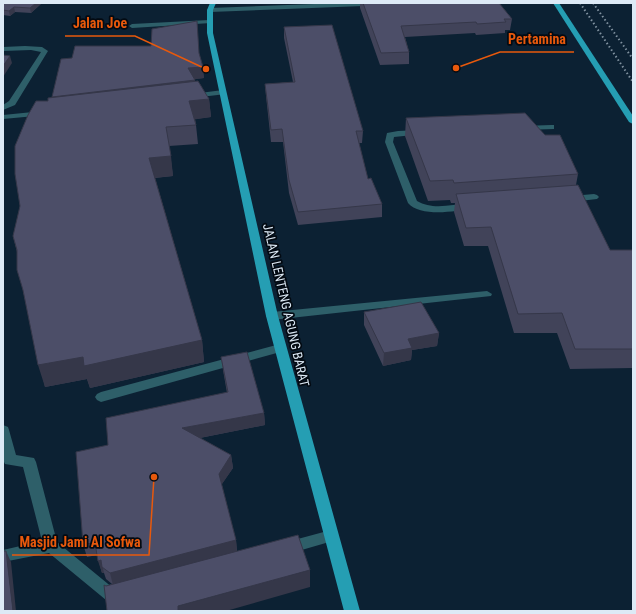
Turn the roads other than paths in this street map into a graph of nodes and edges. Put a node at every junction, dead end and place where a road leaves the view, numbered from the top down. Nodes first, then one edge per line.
1 (214, 3) edge
2 (390, 3) edge
3 (556, 3) edge
4 (210, 10) junction
5 (209, 22) junction
6 (132, 26) dead end
7 (3, 49) edge
8 (223, 92) junction
9 (184, 97) edge
10 (3, 108) edge
11 (55, 112) edge
12 (3, 116) edge
13 (633, 122) edge
14 (551, 127) dead end
15 (513, 128) edge
16 (429, 132) edge
17 (594, 197) dead end
18 (562, 200) edge
19 (476, 205) edge
20 (486, 294) dead end
21 (272, 316) junction
22 (280, 348) junction
23 (101, 397) dead end
24 (3, 430) edge
25 (331, 536) junction
26 (54, 549) junction
27 (270, 553) edge
28 (3, 556) edge
29 (133, 589) edge
30 (352, 611) edge

1 - 4 main road, JALAN LENTENG AGUNG BARAT
2 - 4 street
3 - 13 main road
4 - 5 main road, JALAN LENTENG AGUNG BARAT
5 - 6 street
5 - 8 main road, JALAN LENTENG AGUNG BARAT
7 - 10 street
8 - 9 street
8 - 21 main road, JALAN LENTENG AGUNG BARAT
11 - 12 street
14 - 15 street
16 - 19 street
17 - 18 street
20 - 21 street
21 - 22 main road, JALAN LENTENG AGUNG BARAT
22 - 23 street
22 - 25 main road, JALAN LENTENG AGUNG BARAT
24 - 26 street
25 - 27 street
25 - 30 main road, JALAN LENTENG AGUNG BARAT
26 - 28 street
26 - 29 street

